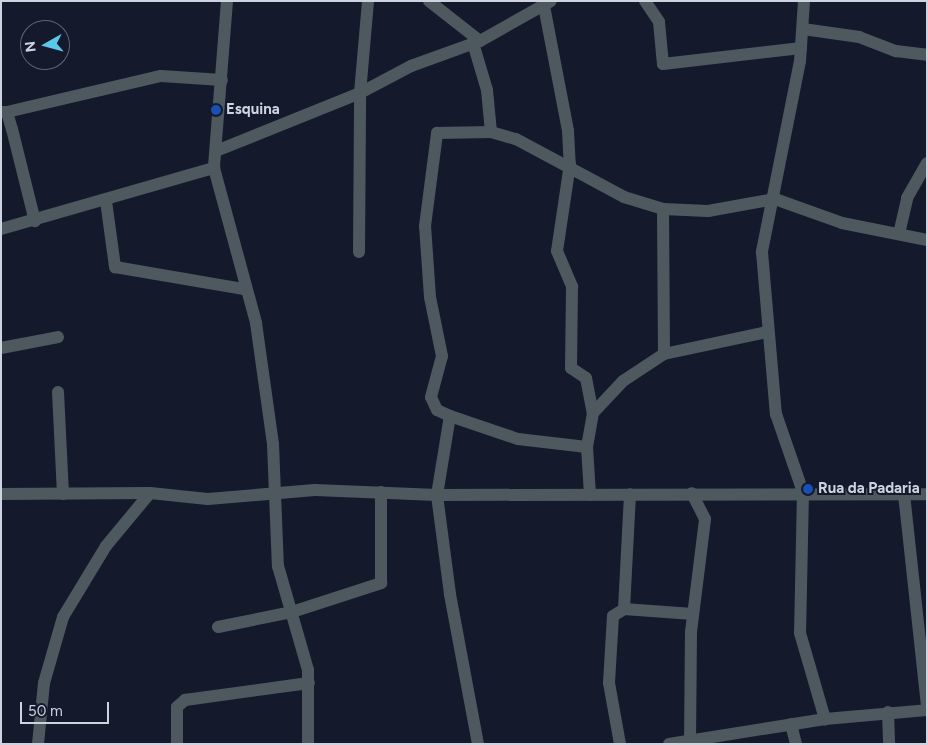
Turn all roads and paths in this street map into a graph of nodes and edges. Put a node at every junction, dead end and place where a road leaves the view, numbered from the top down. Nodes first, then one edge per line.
1 (227, 1) edge
2 (368, 1) edge
3 (429, 1) edge
4 (645, 1) edge
5 (804, 1) edge
6 (548, 4) edge
7 (803, 29) junction
8 (476, 42) junction
9 (802, 48) junction
10 (927, 55) edge
11 (222, 80) junction
12 (360, 93) junction
13 (4, 112) edge
14 (491, 132) junction
15 (216, 151) junction
16 (927, 163) edge
17 (570, 164) junction
18 (214, 168) junction
19 (775, 199) junction
20 (106, 201) junction
21 (663, 209) junction
22 (35, 221) junction
23 (1, 229) edge
24 (899, 234) junction
25 (927, 240) edge
26 (360, 252) dead end
27 (244, 288) junction
28 (767, 332) junction
29 (58, 337) dead end
30 (1, 348) edge
31 (664, 354) junction
32 (58, 392) dead end
33 (593, 413) junction
34 (450, 416) junction
35 (586, 446) junction
36 (381, 492) junction
37 (803, 492) junction
38 (150, 493) junction
39 (1, 494) edge
40 (63, 494) junction
41 (276, 494) junction
42 (630, 494) junction
43 (692, 494) junction
44 (904, 494) junction
45 (927, 494) edge
46 (590, 495) junction
47 (437, 496) junction
48 (624, 609) junction
49 (292, 612) junction
50 (693, 614) junction
51 (218, 627) dead end
52 (309, 683) junction
53 (927, 708) edge
54 (888, 712) junction
55 (825, 719) junction
56 (791, 724) junction
57 (735, 738) edge
58 (690, 741) edge
59 (38, 744) edge
60 (177, 744) edge
61 (308, 744) edge
62 (478, 744) edge
63 (620, 744) edge
64 (669, 744) edge
65 (796, 744) edge
66 (889, 744) edge

1 - 11 street
2 - 12 street
3 - 8 street
4 - 9 street
5 - 7 street
6 - 8 street
6 - 17 street
7 - 9 street
7 - 10 street
8 - 12 street
8 - 14 street
9 - 19 street
11 - 13 street
11 - 15 street
12 - 15 street
12 - 26 street
13 - 22 street
14 - 17 street
14 - 34 street
15 - 18 street
16 - 24 street
17 - 21 street
17 - 33 street
18 - 20 street
18 - 27 street
19 - 21 street
19 - 24 street
19 - 28 street
20 - 22 street
20 - 27 street
21 - 31 street
22 - 23 street
24 - 25 street
27 - 41 street
28 - 31 street
28 - 37 street
29 - 30 street
31 - 33 street
32 - 40 street
33 - 35 street
34 - 35 street
34 - 47 street
35 - 46 street
36 - 41 street
36 - 47 street
36 - 49 street
37 - 43 street
37 - 44 street
37 - 55 street
38 - 40 street
38 - 41 street
38 - 59 street
39 - 40 street
41 - 49 street
42 - 43 street
42 - 46 street
42 - 48 street
43 - 50 street
44 - 45 street
44 - 53 street
46 - 47 street
47 - 62 street
48 - 50 street
48 - 63 street
49 - 51 street
49 - 52 street
50 - 58 street
52 - 60 street
52 - 61 street
53 - 54 street
54 - 55 street
54 - 66 street
55 - 56 street
56 - 57 street
56 - 65 street
57 - 58 street
58 - 64 street

